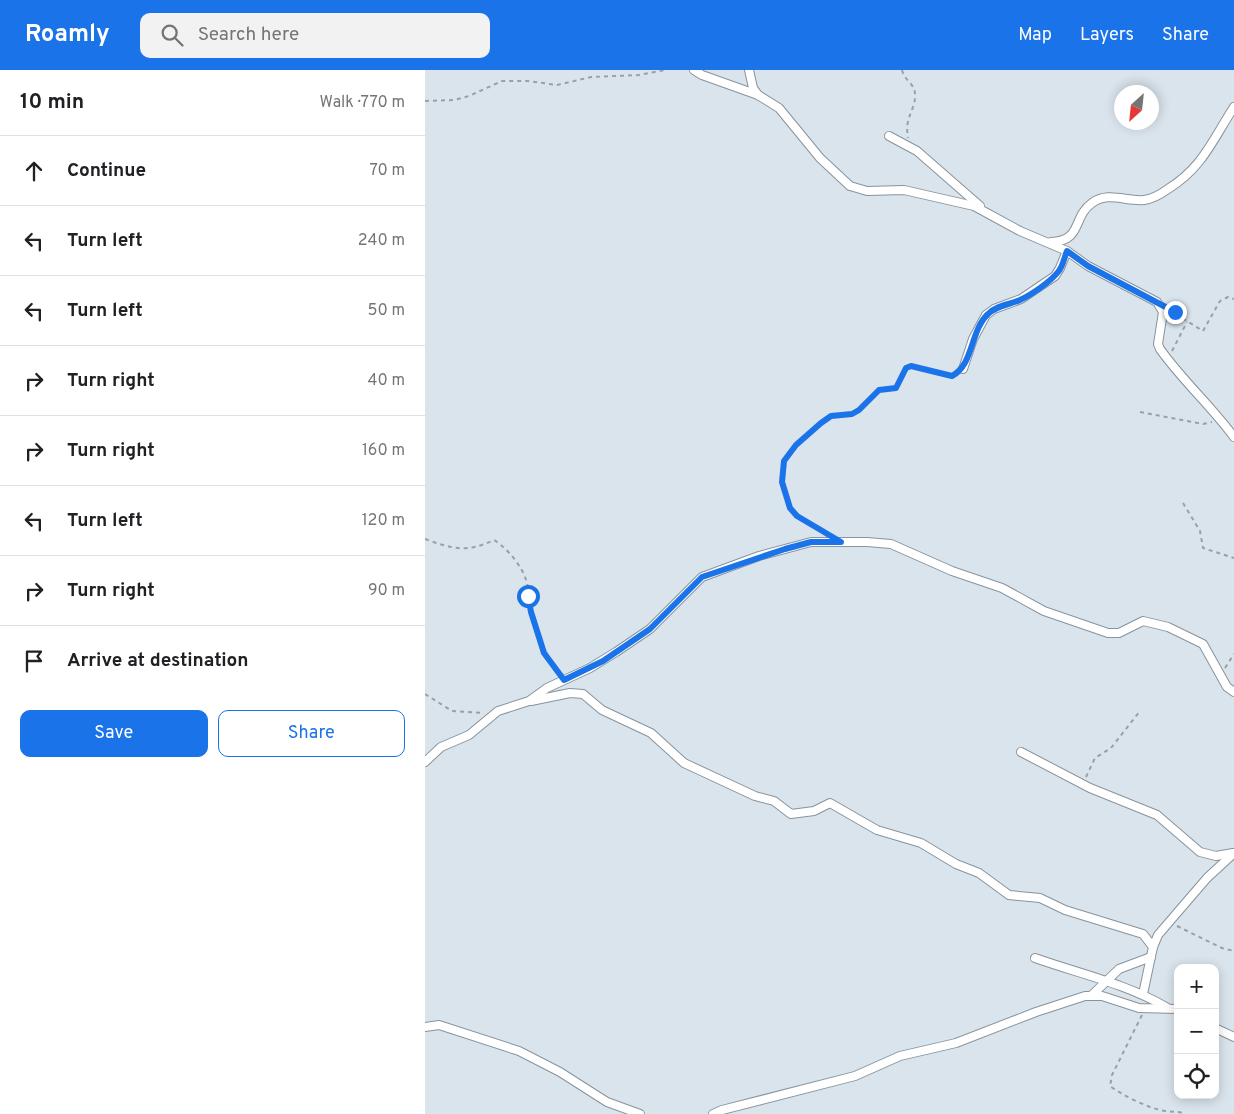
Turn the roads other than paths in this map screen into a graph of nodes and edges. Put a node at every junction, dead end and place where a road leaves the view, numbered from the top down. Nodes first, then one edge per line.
1 (695, 70) edge
2 (749, 70) edge
3 (758, 95) junction
4 (1234, 107) edge
5 (889, 136) dead end
6 (991, 216) junction
7 (1046, 242) junction
8 (1067, 251) junction
9 (963, 369) road end
10 (1234, 437) edge
11 (1234, 692) edge
12 (529, 701) junction
13 (1021, 752) dead end
14 (425, 762) edge
15 (1233, 853) edge
16 (1153, 947) junction
17 (1151, 957) junction
18 (1035, 958) dead end
19 (1106, 980) junction
20 (1143, 994) junction
21 (1092, 995) junction
22 (1166, 1007) junction
23 (1174, 1008) edge
24 (425, 1027) edge
25 (1219, 1030) edge
26 (1234, 1037) edge
27 (640, 1114) edge
28 (713, 1114) edge

1 - 3 street
2 - 3 street
3 - 6 street
4 - 7 street
5 - 6 street
6 - 7 street
7 - 8 street
8 - 9 street
8 - 10 street
11 - 12 street
12 - 14 street
12 - 16 street
13 - 15 street
15 - 16 street
16 - 17 street
17 - 19 street
17 - 20 street
18 - 19 street
19 - 20 street
19 - 21 street
20 - 22 street
21 - 22 street
21 - 28 street
22 - 23 street
24 - 27 street
25 - 26 street

